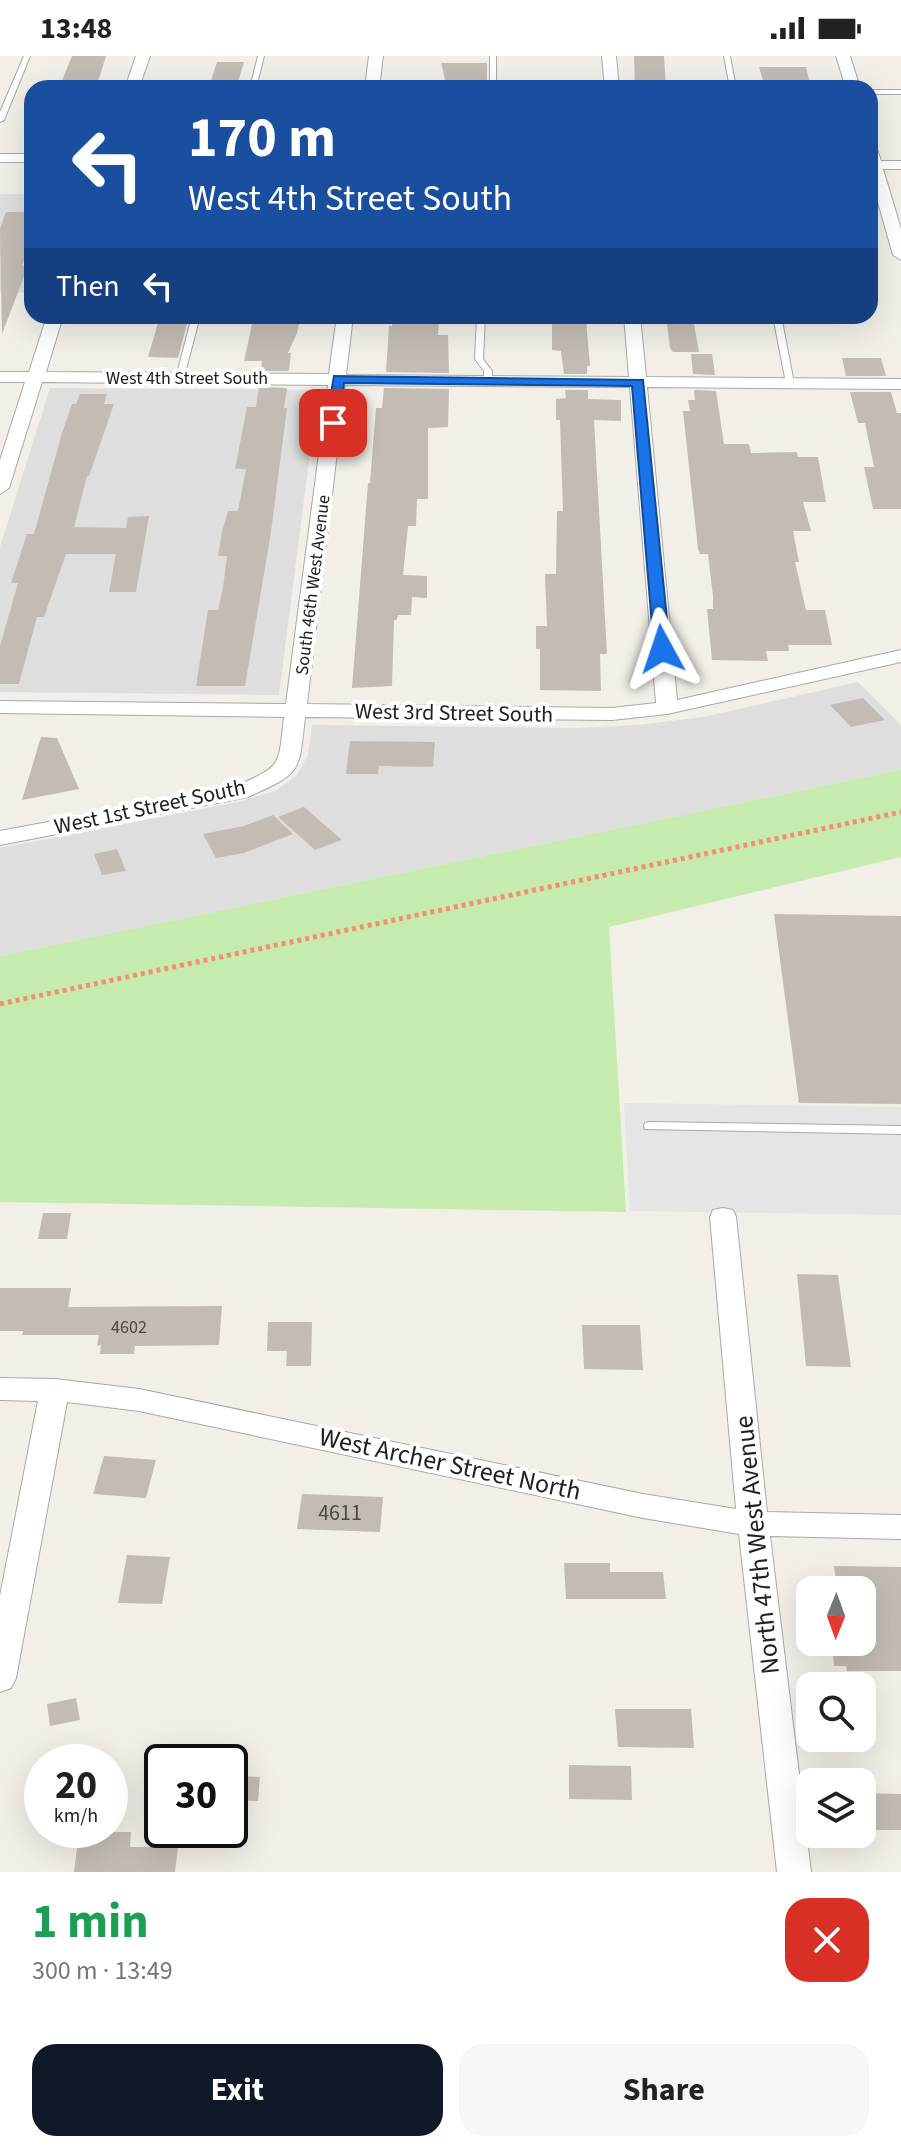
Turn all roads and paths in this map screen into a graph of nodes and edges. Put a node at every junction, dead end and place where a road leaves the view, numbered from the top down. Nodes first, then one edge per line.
1 (27, 56) edge
2 (143, 56) edge
3 (261, 56) edge
4 (376, 56) edge
5 (493, 56) edge
6 (609, 56) edge
7 (727, 56) edge
8 (843, 56) edge
9 (135, 80) edge
10 (255, 80) edge
11 (373, 80) edge
12 (493, 80) edge
13 (611, 80) edge
14 (732, 80) edge
15 (850, 80) edge
16 (878, 92) edge
17 (901, 92) edge
18 (0, 120) edge
19 (0, 158) edge
20 (24, 158) edge
21 (878, 165) edge
22 (901, 165) edge
23 (878, 184) edge
24 (901, 255) edge
25 (52, 324) edge
26 (194, 324) edge
27 (344, 324) edge
28 (481, 324) edge
29 (633, 324) edge
30 (779, 324) edge
31 (0, 377) edge
32 (35, 377) junction
33 (180, 377) junction
34 (338, 379) junction
35 (488, 381) junction
36 (638, 383) junction
37 (790, 383) junction
38 (901, 384) edge
39 (0, 488) edge
40 (901, 656) edge
41 (0, 707) edge
42 (667, 708) junction
43 (298, 711) junction
44 (901, 812) edge
45 (0, 838) edge
46 (0, 1004) edge
47 (650, 1126) dead end
48 (901, 1130) edge
49 (723, 1217) dead end
50 (0, 1389) edge
51 (55, 1390) junction
52 (753, 1524) junction
53 (901, 1527) edge
54 (0, 1678) edge
55 (794, 1872) edge

1 - 18 lane
2 - 9 street
3 - 10 lane
4 - 11 street
5 - 12 lane
6 - 13 street
7 - 14 lane
8 - 15 street
16 - 17 lane
19 - 20 street
21 - 22 street
23 - 24 street
25 - 32 street
26 - 33 lane
27 - 34 street, South 46th West Avenue
28 - 35 lane
29 - 36 street
30 - 37 lane
31 - 32 street, West 4th Street South
32 - 33 street, West 4th Street South
32 - 39 street
33 - 34 street, West 4th Street South
34 - 35 street, West 4th Street South
34 - 43 street, South 46th West Avenue
35 - 36 street, West 4th Street South
36 - 37 street, West 4th Street South
36 - 42 street
37 - 38 street, West 4th Street South
40 - 42 street, West 3rd Street South
41 - 43 street, West 3rd Street South
42 - 43 street, West 3rd Street South
43 - 45 street, West 1st Street South
44 - 46 path
47 - 48 lane
49 - 52 street, North 47th West Avenue
50 - 51 street, West Archer Street North
51 - 52 street, West Archer Street North
51 - 54 street
52 - 53 street, West Archer Street North
52 - 55 street, North 47th West Avenue

